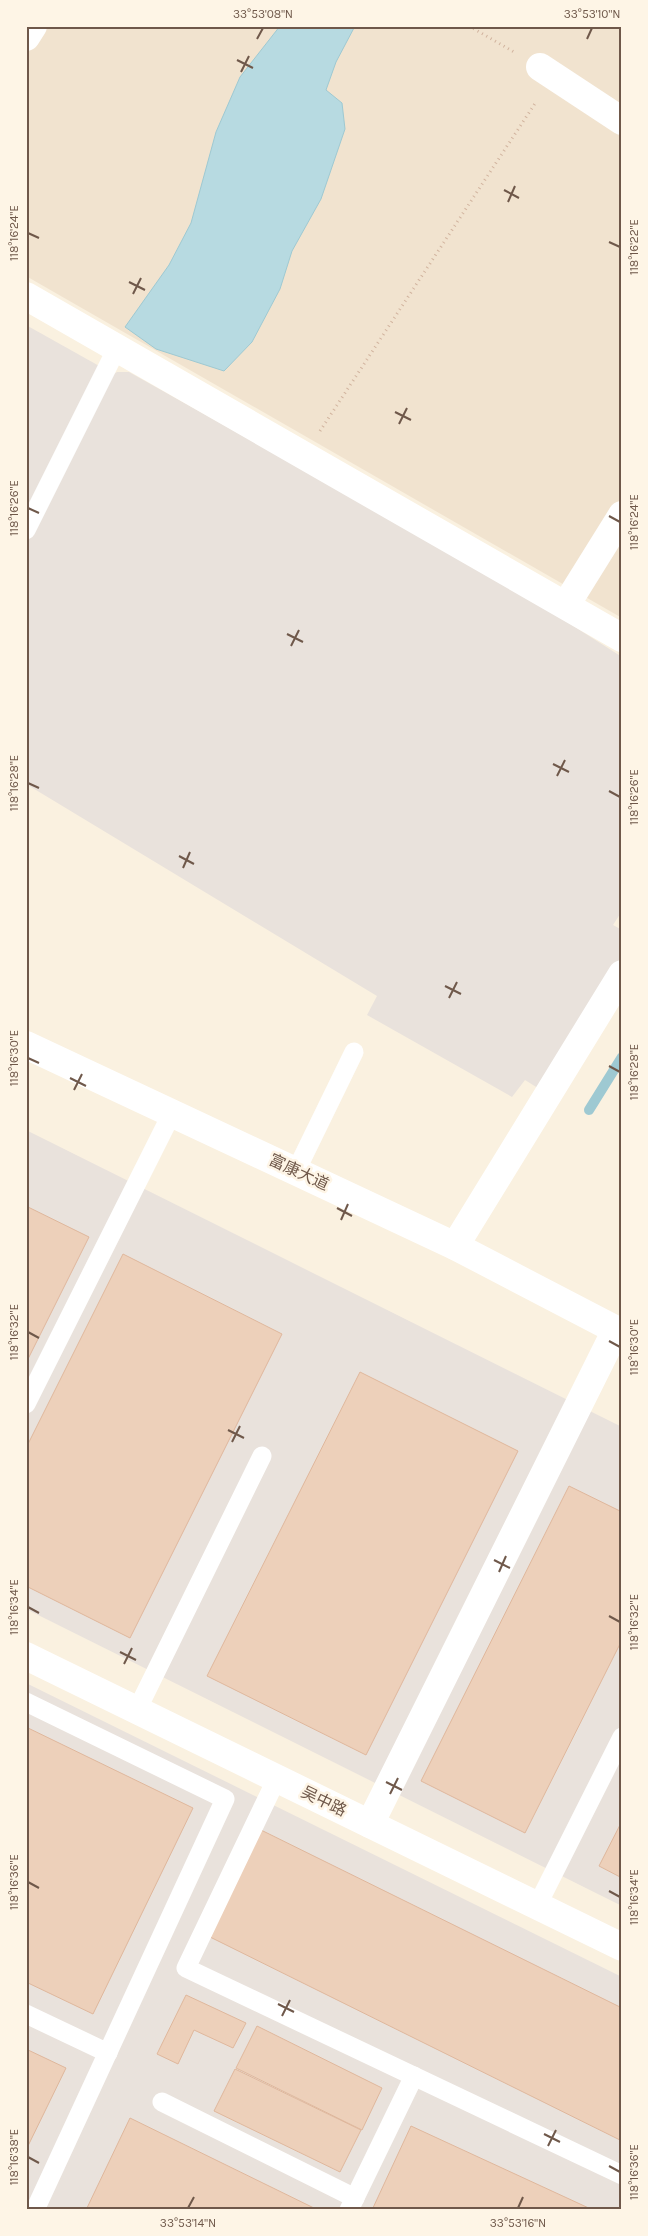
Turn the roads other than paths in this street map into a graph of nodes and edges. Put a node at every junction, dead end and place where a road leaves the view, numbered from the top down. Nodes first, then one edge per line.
1 (33, 26) edge
2 (26, 37) edge
3 (540, 67) road end
4 (622, 121) edge
5 (26, 296) edge
6 (117, 348) junction
7 (622, 515) edge
8 (26, 530) edge
9 (566, 605) junction
10 (622, 638) edge
11 (622, 974) edge
12 (26, 1045) edge
13 (354, 1052) dead end
14 (172, 1113) junction
15 (296, 1171) junction
16 (455, 1246) junction
17 (619, 1331) edge
18 (26, 1404) edge
19 (262, 1456) dead end
20 (26, 1656) edge
21 (26, 1702) edge
22 (137, 1710) junction
23 (622, 1737) edge
24 (277, 1778) junction
25 (370, 1824) junction
26 (537, 1906) junction
27 (622, 1947) edge
28 (26, 2014) edge
29 (108, 2053) junction
30 (414, 2076) junction
31 (162, 2102) dead end
32 (622, 2175) edge
33 (352, 2204) edge
34 (35, 2210) edge

1 - 2 street
3 - 4 street
5 - 6 street
6 - 8 lane
6 - 9 street
7 - 9 street
9 - 10 street
11 - 16 street
12 - 14 street, 富康大道
13 - 15 lane
14 - 15 street, 富康大道
14 - 18 lane
15 - 16 street, 富康大道
16 - 17 street, 富康大道
17 - 25 street
19 - 22 lane
20 - 22 street, 吴中路
21 - 29 lane
22 - 24 street, 吴中路
23 - 26 lane
24 - 25 street, 吴中路
24 - 30 lane
25 - 26 street, 吴中路
26 - 27 street, 吴中路
28 - 29 lane
29 - 34 lane
30 - 32 lane
30 - 33 lane
31 - 33 lane

